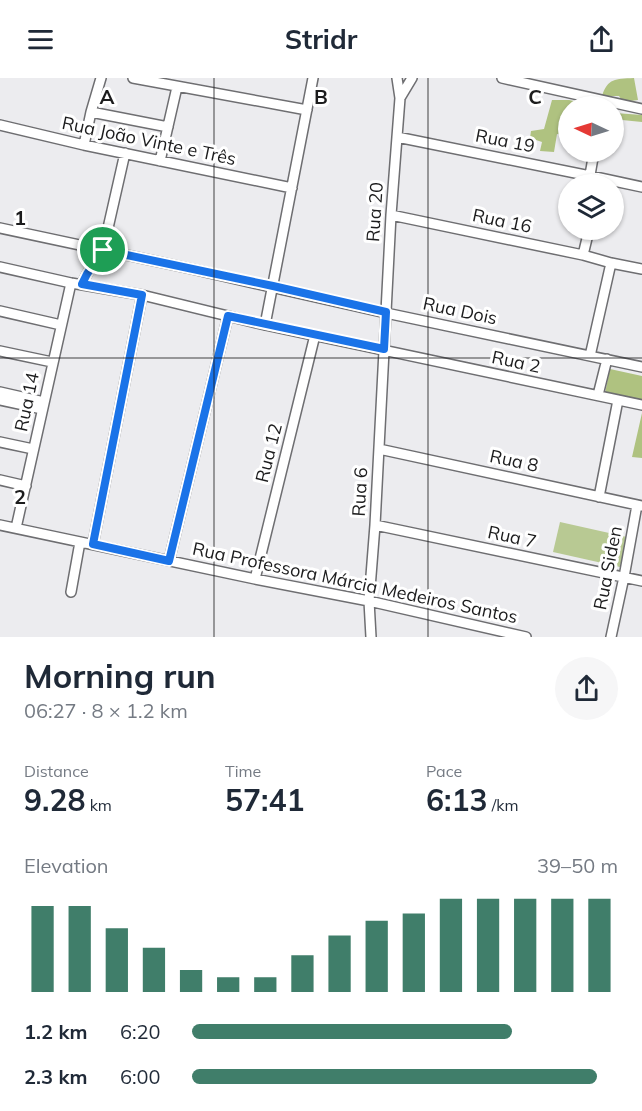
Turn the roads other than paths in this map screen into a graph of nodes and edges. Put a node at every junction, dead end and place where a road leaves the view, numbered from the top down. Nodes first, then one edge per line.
1 (101, 78) edge
2 (136, 78) edge
3 (313, 78) edge
4 (397, 78) edge
5 (412, 78) edge
6 (502, 78) edge
7 (539, 82) edge
8 (177, 87) junction
9 (579, 96) edge
10 (400, 98) junction
11 (624, 107) edge
12 (307, 110) junction
13 (642, 110) edge
14 (91, 112) junction
15 (0, 125) edge
16 (168, 127) junction
17 (397, 137) junction
18 (84, 146) junction
19 (125, 153) junction
20 (160, 161) junction
21 (580, 174) edge
22 (624, 184) edge
23 (642, 187) edge
24 (292, 188) junction
25 (391, 215) junction
26 (0, 228) edge
27 (587, 240) edge
28 (103, 250) junction
29 (584, 255) junction
30 (611, 263) junction
31 (0, 267) edge
32 (642, 269) edge
33 (71, 283) junction
34 (82, 284) junction
35 (273, 286) junction
36 (142, 295) junction
37 (0, 311) edge
38 (381, 311) junction
39 (228, 316) junction
40 (61, 325) junction
41 (265, 325) junction
42 (315, 335) junction
43 (384, 349) junction
44 (0, 351) edge
45 (590, 356) junction
46 (607, 359) junction
47 (52, 362) junction
48 (642, 367) edge
49 (0, 392) edge
50 (598, 395) junction
51 (0, 400) edge
52 (618, 400) junction
53 (43, 405) junction
54 (642, 405) edge
55 (0, 442) edge
56 (33, 449) junction
57 (379, 449) junction
58 (0, 480) edge
59 (26, 486) junction
60 (599, 496) junction
61 (639, 505) edge
62 (0, 525) edge
63 (375, 525) junction
64 (16, 528) junction
65 (80, 542) junction
66 (93, 544) junction
67 (169, 561) junction
68 (624, 577) junction
69 (255, 579) junction
70 (642, 581) edge
71 (71, 592) dead end
72 (369, 602) junction
73 (371, 637) edge
74 (526, 637) edge
75 (610, 637) edge

1 - 14 street
2 - 8 street
3 - 12 street
4 - 10 street, Rua 20
5 - 10 street
6 - 7 street
7 - 9 street
8 - 12 street
8 - 16 street
10 - 17 street, Rua 20
11 - 13 street
12 - 24 street
14 - 16 street
14 - 18 street
15 - 18 street, Rua João Vinte e Três
16 - 20 street
17 - 21 street, Rua 19
17 - 25 street, Rua 20
18 - 19 street, Rua João Vinte e Três
19 - 20 street, Rua João Vinte e Três
19 - 28 street
20 - 24 street, Rua João Vinte e Três
22 - 23 street, Rua 19
24 - 35 street
25 - 29 street, Rua 16
25 - 38 street, Rua 20
26 - 28 street, Rua Dois
27 - 29 street
28 - 34 street
28 - 35 street, Rua Dois
29 - 30 street, Rua 16
30 - 32 street, Rua 16
30 - 45 street
31 - 33 street, Rua 2
33 - 34 street, Rua 2
33 - 40 street, Rua 14
34 - 36 street, Rua 2
35 - 38 street, Rua Dois
35 - 41 street
36 - 39 street, Rua 2
36 - 66 street
37 - 40 street
38 - 43 street, Rua 20
38 - 45 street, Rua Dois
39 - 41 street, Rua 2
39 - 67 street
40 - 47 street, Rua 14
41 - 42 street, Rua 2
42 - 43 street, Rua 2
42 - 69 street, Rua 12
43 - 50 street, Rua 2
43 - 57 street, Rua 6
44 - 47 street
45 - 46 street, Rua Dois
46 - 48 street, Rua Dois
46 - 50 street
47 - 53 street, Rua 14
49 - 53 street
50 - 52 street, Rua 2
51 - 53 street
52 - 54 street, Rua 2
52 - 60 street
53 - 56 street, Rua 14
55 - 56 street
56 - 59 street, Rua 14
57 - 60 street, Rua 8
57 - 63 street, Rua 6
58 - 59 street
59 - 64 street, Rua 14
60 - 61 street, Rua 8
61 - 68 street, Rua Siden
62 - 64 street, Rua Professora Márcia Medeiros Santos
63 - 68 street, Rua 7
63 - 72 street, Rua 6
64 - 65 street, Rua Professora Márcia Medeiros Santos
65 - 66 street, Rua Professora Márcia Medeiros Santos
65 - 71 street
66 - 67 street, Rua Professora Márcia Medeiros Santos
67 - 69 street, Rua Professora Márcia Medeiros Santos
68 - 70 street, Rua 7
68 - 75 street, Rua Siden
69 - 72 street, Rua Professora Márcia Medeiros Santos
72 - 73 street, Rua 6
72 - 74 street, Rua Professora Márcia Medeiros Santos

